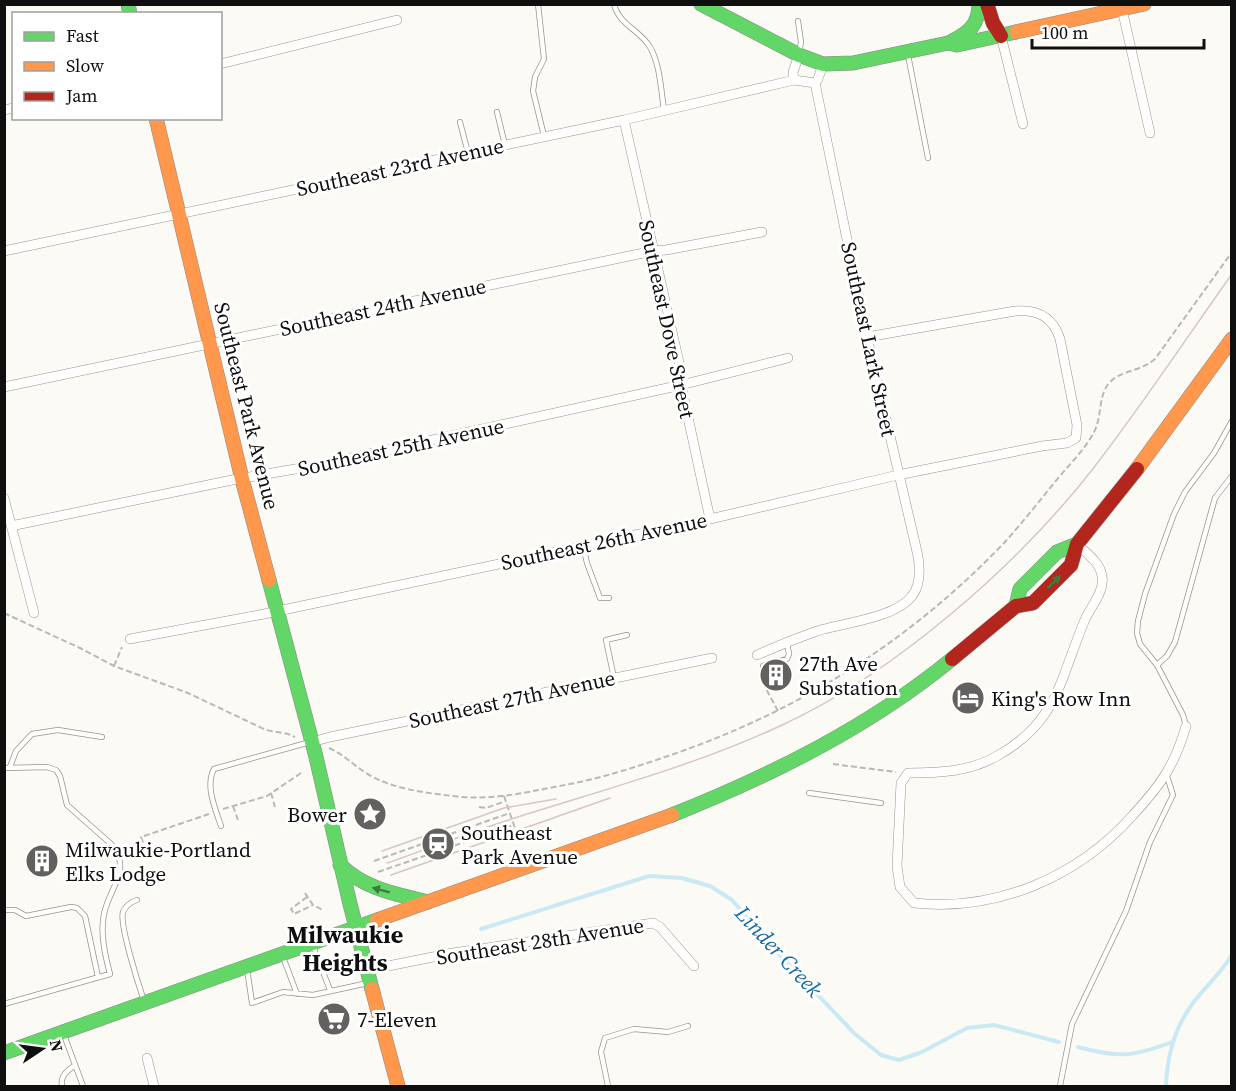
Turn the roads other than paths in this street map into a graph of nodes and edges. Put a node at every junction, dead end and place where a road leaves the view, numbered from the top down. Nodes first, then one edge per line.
1 (538, 4) edge
2 (614, 4) edge
3 (701, 4) edge
4 (979, 4) edge
5 (987, 4) edge
6 (1144, 4) edge
7 (1122, 9) junction
8 (397, 20) dead end
9 (798, 21) dead end
10 (1001, 36) junction
11 (948, 43) junction
12 (908, 52) junction
13 (799, 55) junction
14 (222, 64) edge
15 (823, 64) junction
16 (794, 80) junction
17 (814, 83) junction
18 (664, 110) junction
19 (497, 112) dead end
20 (156, 120) edge
21 (624, 120) junction
22 (460, 122) dead end
23 (1023, 124) dead end
24 (1150, 133) dead end
25 (544, 137) junction
26 (505, 145) junction
27 (468, 153) junction
28 (928, 158) dead end
29 (178, 213) junction
30 (762, 232) dead end
31 (653, 250) junction
32 (4, 251) edge
33 (867, 337) junction
34 (1232, 339) edge
35 (210, 344) junction
36 (788, 358) dead end
37 (681, 385) junction
38 (4, 387) edge
39 (1232, 421) edge
40 (898, 475) junction
41 (1232, 476) edge
42 (242, 479) junction
43 (4, 498) edge
44 (710, 519) junction
45 (11, 526) junction
46 (1077, 544) junction
47 (583, 546) junction
48 (609, 598) dead end
49 (277, 611) junction
50 (34, 613) dead end
51 (627, 635) dead end
52 (130, 639) road end
53 (787, 642) junction
54 (757, 655) dead end
55 (712, 658) dead end
56 (1157, 665) junction
57 (763, 666) road end
58 (614, 678) junction
59 (1186, 726) joint
60 (102, 737) dead end
61 (312, 742) junction
62 (7, 767) edge
63 (1166, 774) junction
64 (809, 793) dead end
65 (880, 803) dead end
66 (221, 826) dead end
67 (340, 865) junction
68 (138, 900) dead end
69 (428, 902) junction
70 (4, 910) edge
71 (356, 928) junction
72 (312, 943) junction
73 (281, 954) junction
74 (247, 966) junction
75 (694, 966) dead end
76 (369, 976) junction
77 (98, 977) junction
78 (330, 990) junction
79 (297, 994) junction
80 (4, 1004) edge
81 (146, 1004) junction
82 (688, 1026) dead end
83 (63, 1033) junction
84 (5, 1052) edge
85 (147, 1058) dead end
86 (75, 1065) junction
87 (62, 1086) edge
88 (83, 1086) edge
89 (154, 1086) edge
90 (398, 1086) edge
91 (608, 1086) edge
92 (1060, 1086) edge

1 - 25 lane
2 - 18 lane
3 - 13 main road
4 - 11 main road
5 - 10 main road
6 - 7 main road
7 - 10 main road
7 - 24 street
8 - 14 street
9 - 13 lane
10 - 11 main road
10 - 23 street
11 - 12 main road
12 - 15 main road
12 - 28 lane
13 - 15 main road
13 - 16 street
15 - 17 street
16 - 17 street
16 - 18 street, Southeast 23rd Avenue
17 - 33 street, Southeast Lark Street
18 - 21 street, Southeast 23rd Avenue
19 - 26 lane
20 - 29 main road, Southeast Park Avenue
21 - 25 street, Southeast 23rd Avenue
21 - 31 street, Southeast Dove Street
22 - 27 lane
25 - 26 street, Southeast 23rd Avenue
26 - 27 street, Southeast 23rd Avenue
27 - 29 street, Southeast 23rd Avenue
29 - 32 street, Southeast 23rd Avenue
29 - 35 main road, Southeast Park Avenue
30 - 31 street, Southeast 24th Avenue
31 - 35 street, Southeast 24th Avenue
31 - 37 street, Southeast Dove Street
33 - 40 street, Southeast Lark Street
33 - 40 street, Southeast 26th Avenue
34 - 46 main road
35 - 38 street, Southeast 24th Avenue
35 - 42 main road, Southeast Park Avenue
36 - 37 street, Southeast 25th Avenue
37 - 42 street, Southeast 25th Avenue
37 - 44 street, Southeast Dove Street
39 - 56 lane
40 - 44 street, Southeast 26th Avenue
40 - 53 street, Southeast Lark Street
41 - 56 lane
42 - 45 street, Southeast 25th Avenue
42 - 49 main road, Southeast Park Avenue
43 - 45 street
44 - 47 street, Southeast 26th Avenue
45 - 50 street
46 - 63 street
46 - 69 main road
47 - 48 lane
47 - 49 street, Southeast 26th Avenue
49 - 52 street, Southeast 26th Avenue
49 - 61 main road, Southeast Park Avenue
51 - 58 lane
53 - 54 street
53 - 57 lane
55 - 58 street, Southeast 27th Avenue
56 - 59 lane
58 - 61 street, Southeast 27th Avenue
59 - 63 street
60 - 62 lane
61 - 66 lane
61 - 67 main road, Southeast Park Avenue
62 - 77 lane
63 - 92 lane
64 - 65 lane
69 -> 67 main road
67 - 71 main road, Southeast Park Avenue
68 - 81 lane
69 - 71 main road
70 - 77 lane
71 - 72 main road
71 - 76 main road, Southeast Park Avenue
72 - 73 main road
72 - 78 lane
73 - 74 main road
73 - 79 lane
74 - 79 lane
74 - 81 main road
75 - 76 street, Southeast 28th Avenue
76 - 78 lane
76 - 90 main road, Southeast Park Avenue
77 - 80 lane
78 - 79 lane
81 - 83 main road
82 - 91 lane
83 - 84 main road
83 - 86 lane
85 - 89 street
86 - 87 lane
86 - 88 lane

